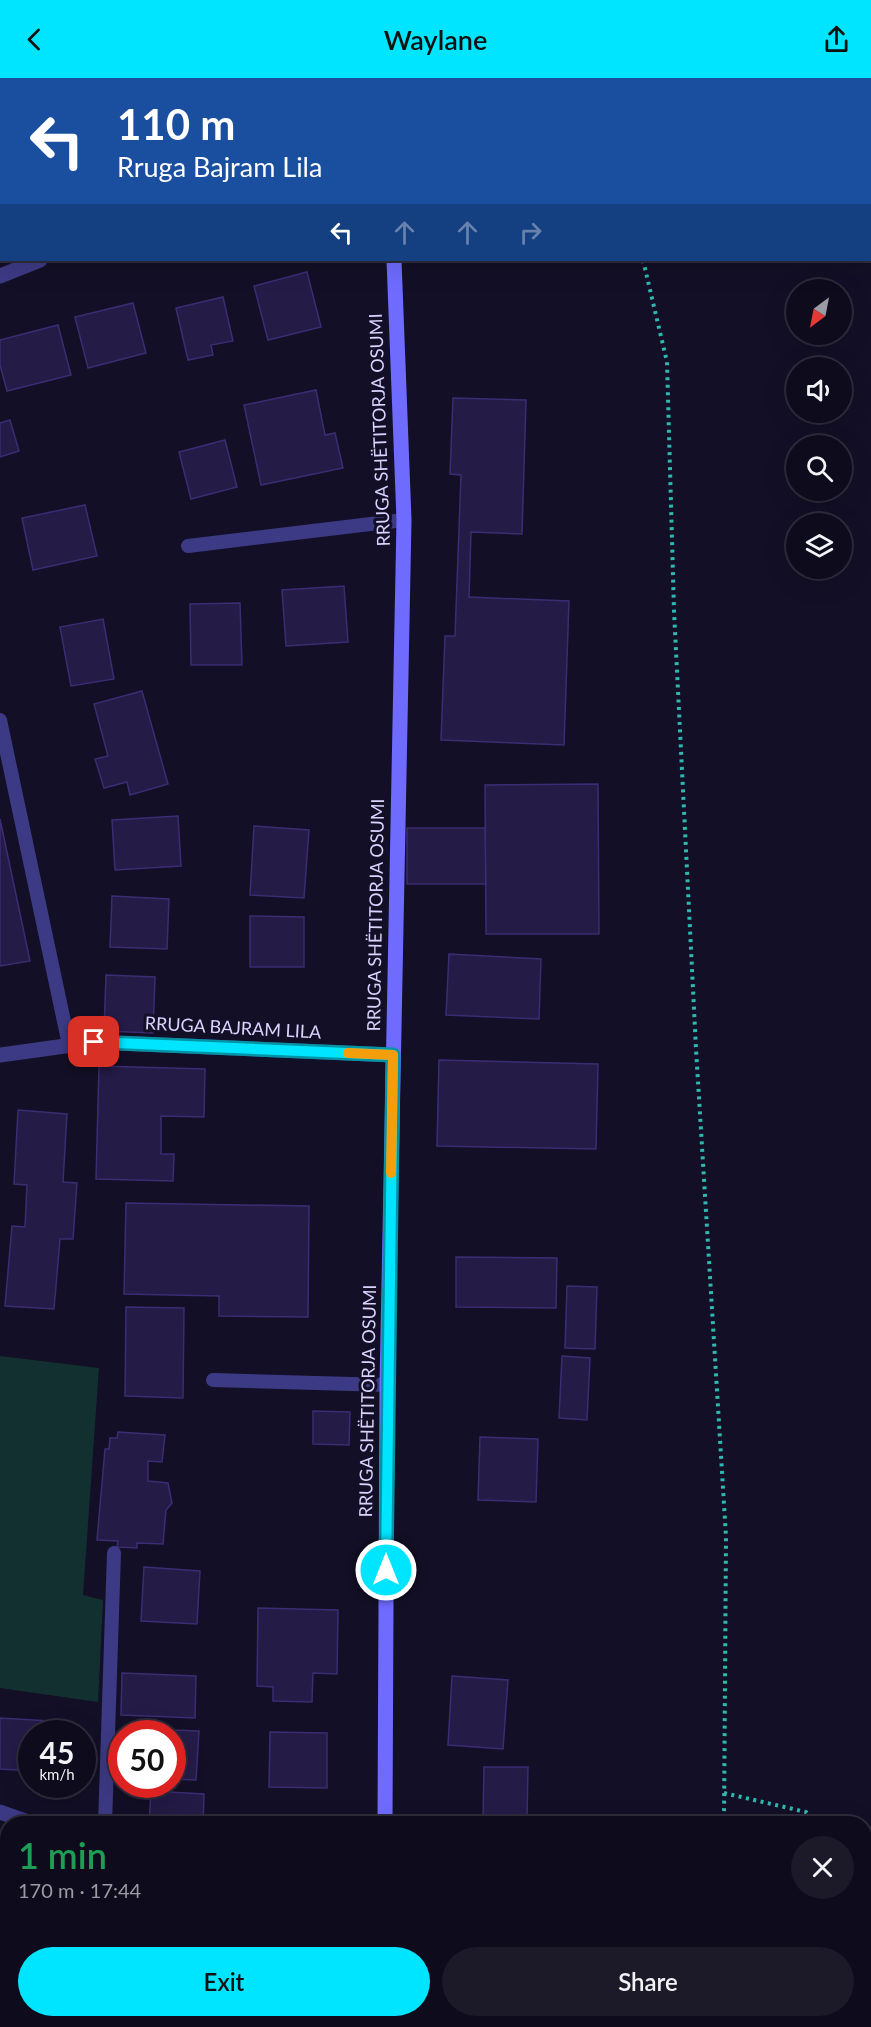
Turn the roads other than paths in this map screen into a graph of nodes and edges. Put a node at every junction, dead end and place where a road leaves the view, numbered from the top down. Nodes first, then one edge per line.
1 (38, 261) edge
2 (394, 261) edge
3 (0, 276) edge
4 (404, 520) junction
5 (188, 546) dead end
6 (0, 720) edge
7 (69, 1045) junction
8 (0, 1055) edge
9 (393, 1055) junction
10 (213, 1380) dead end
11 (387, 1385) junction
12 (114, 1553) dead end
13 (105, 1816) edge
14 (385, 1816) edge

1 - 3 street
2 - 4 main road, RRUGA SHËTITORJA OSUMI
4 - 5 lane
4 - 9 main road, RRUGA SHËTITORJA OSUMI
6 - 7 lane
7 - 8 street, RRUGA BAJRAM LILA
7 - 9 street, RRUGA BAJRAM LILA
9 - 11 main road, RRUGA SHËTITORJA OSUMI
10 - 11 lane
11 - 14 main road, RRUGA SHËTITORJA OSUMI
12 - 13 lane

